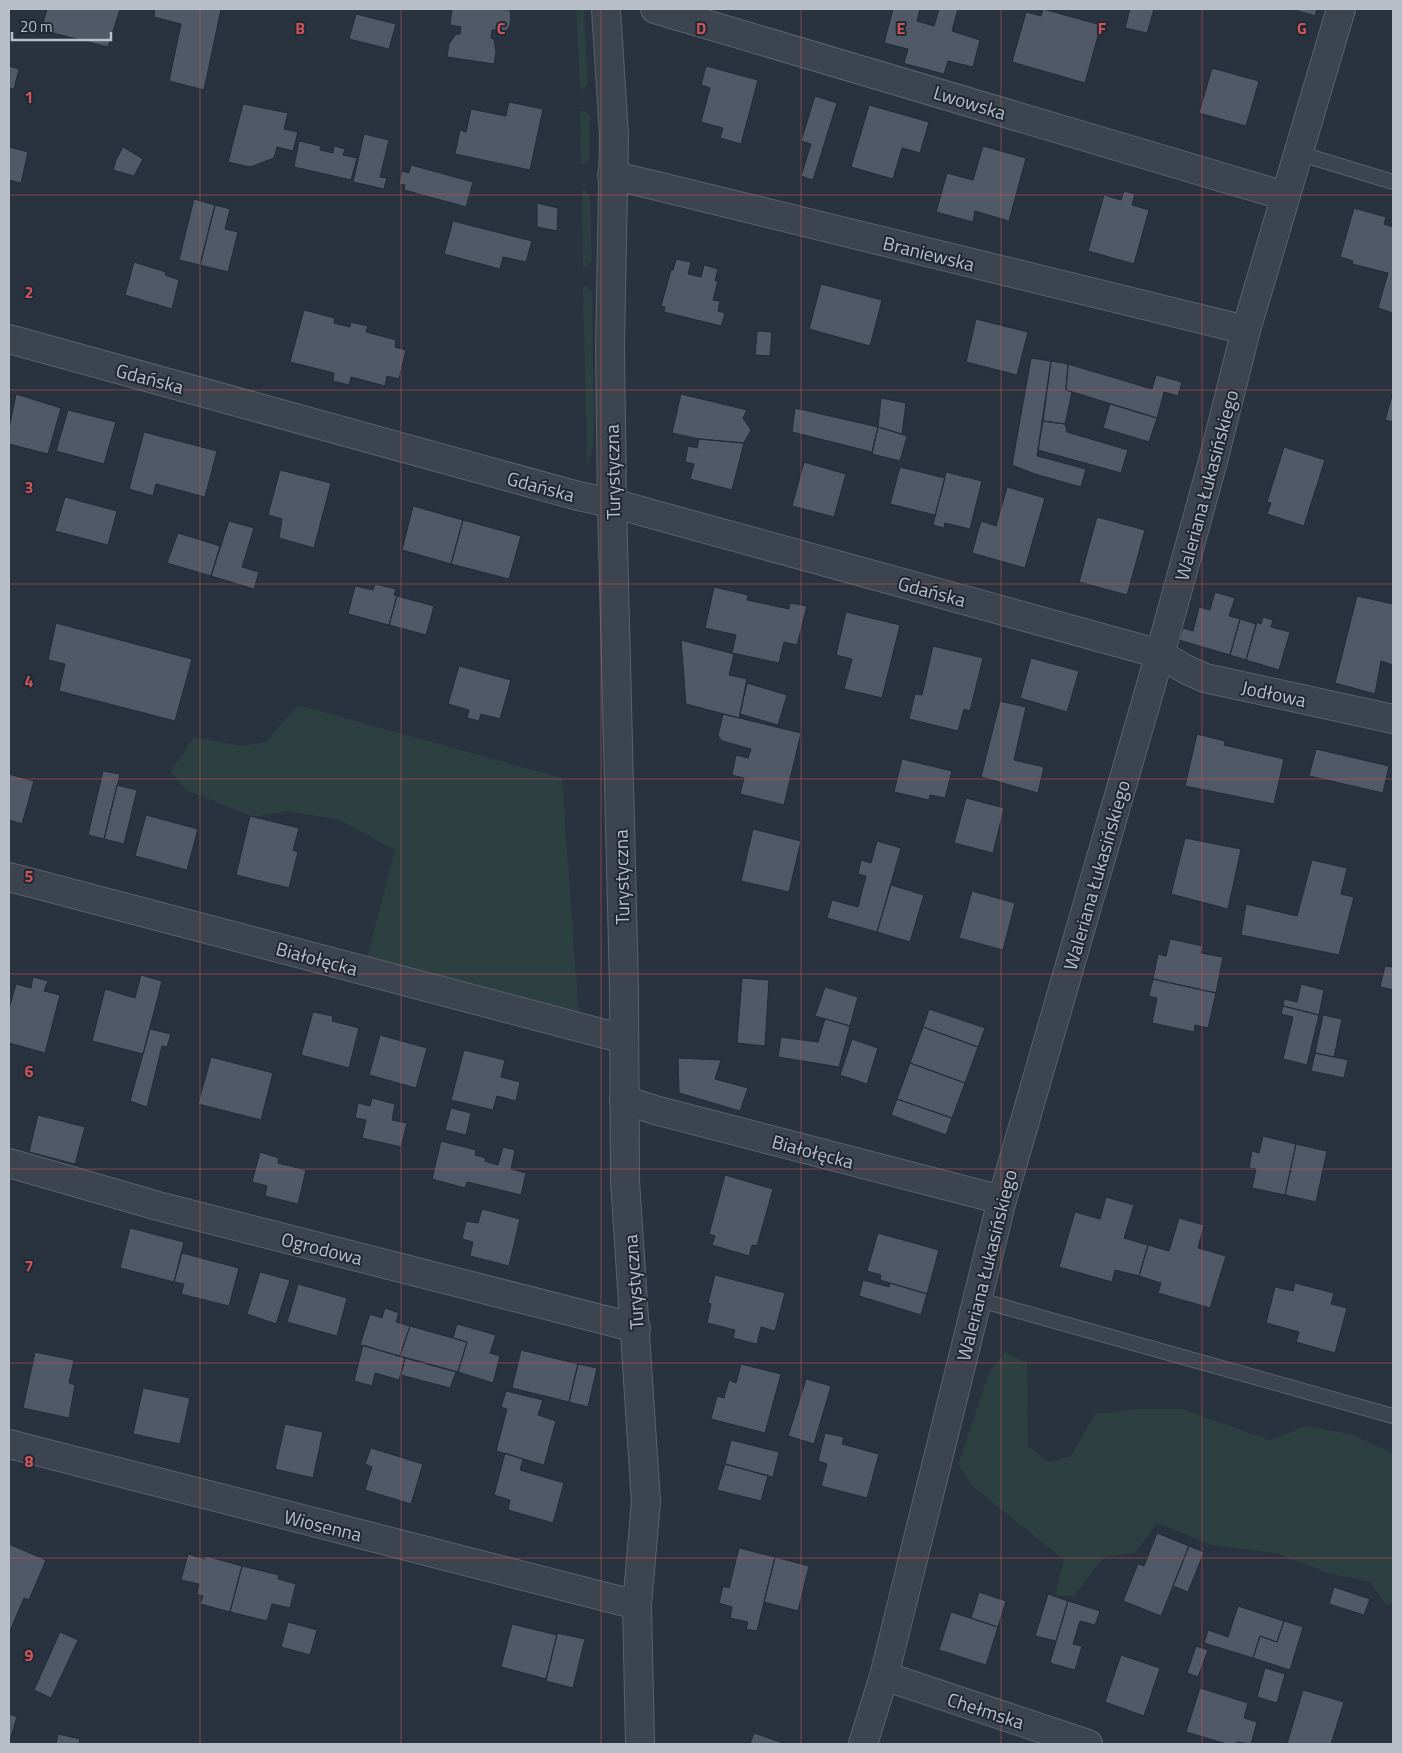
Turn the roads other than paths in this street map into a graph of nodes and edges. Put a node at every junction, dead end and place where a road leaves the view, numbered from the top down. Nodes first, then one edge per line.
1 (606, 9) edge
2 (655, 9) edge
3 (1341, 9) edge
4 (1298, 153) junction
5 (612, 175) junction
6 (1393, 182) edge
7 (1286, 196) junction
8 (1246, 330) junction
9 (9, 339) edge
10 (612, 503) junction
11 (1160, 654) junction
12 (1393, 719) edge
13 (9, 877) edge
14 (624, 1039) junction
15 (624, 1100) junction
16 (9, 1163) edge
17 (1002, 1200) junction
18 (976, 1298) junction
19 (636, 1328) junction
20 (1393, 1416) edge
21 (9, 1444) edge
22 (636, 1605) junction
23 (884, 1676) junction
24 (640, 1744) edge
25 (863, 1744) edge
26 (1088, 1744) edge

1 - 5 street, Turystyczna
2 - 7 street, Lwowska
3 - 4 street, Waleriana Łukasińskiego
4 - 6 lane
4 - 7 street, Waleriana Łukasińskiego
5 - 8 street, Braniewska
5 - 10 street, Turystyczna
7 - 8 street, Waleriana Łukasińskiego
8 - 11 street, Waleriana Łukasińskiego
9 - 10 street, Gdańska
10 - 11 street, Gdańska
10 - 14 street, Turystyczna
11 - 12 street, Jodłowa
11 - 17 street, Waleriana Łukasińskiego
13 - 14 street, Białołęcka
14 - 15 street, Turystyczna
15 - 17 street, Białołęcka
15 - 19 street, Turystyczna
16 - 19 street, Ogrodowa
17 - 18 street, Waleriana Łukasińskiego
18 - 20 lane
18 - 23 street, Waleriana Łukasińskiego
19 - 22 street, Turystyczna
21 - 22 street, Wiosenna
22 - 24 street, Turystyczna
23 - 25 street, Waleriana Łukasińskiego
23 - 26 street, Chełmska

